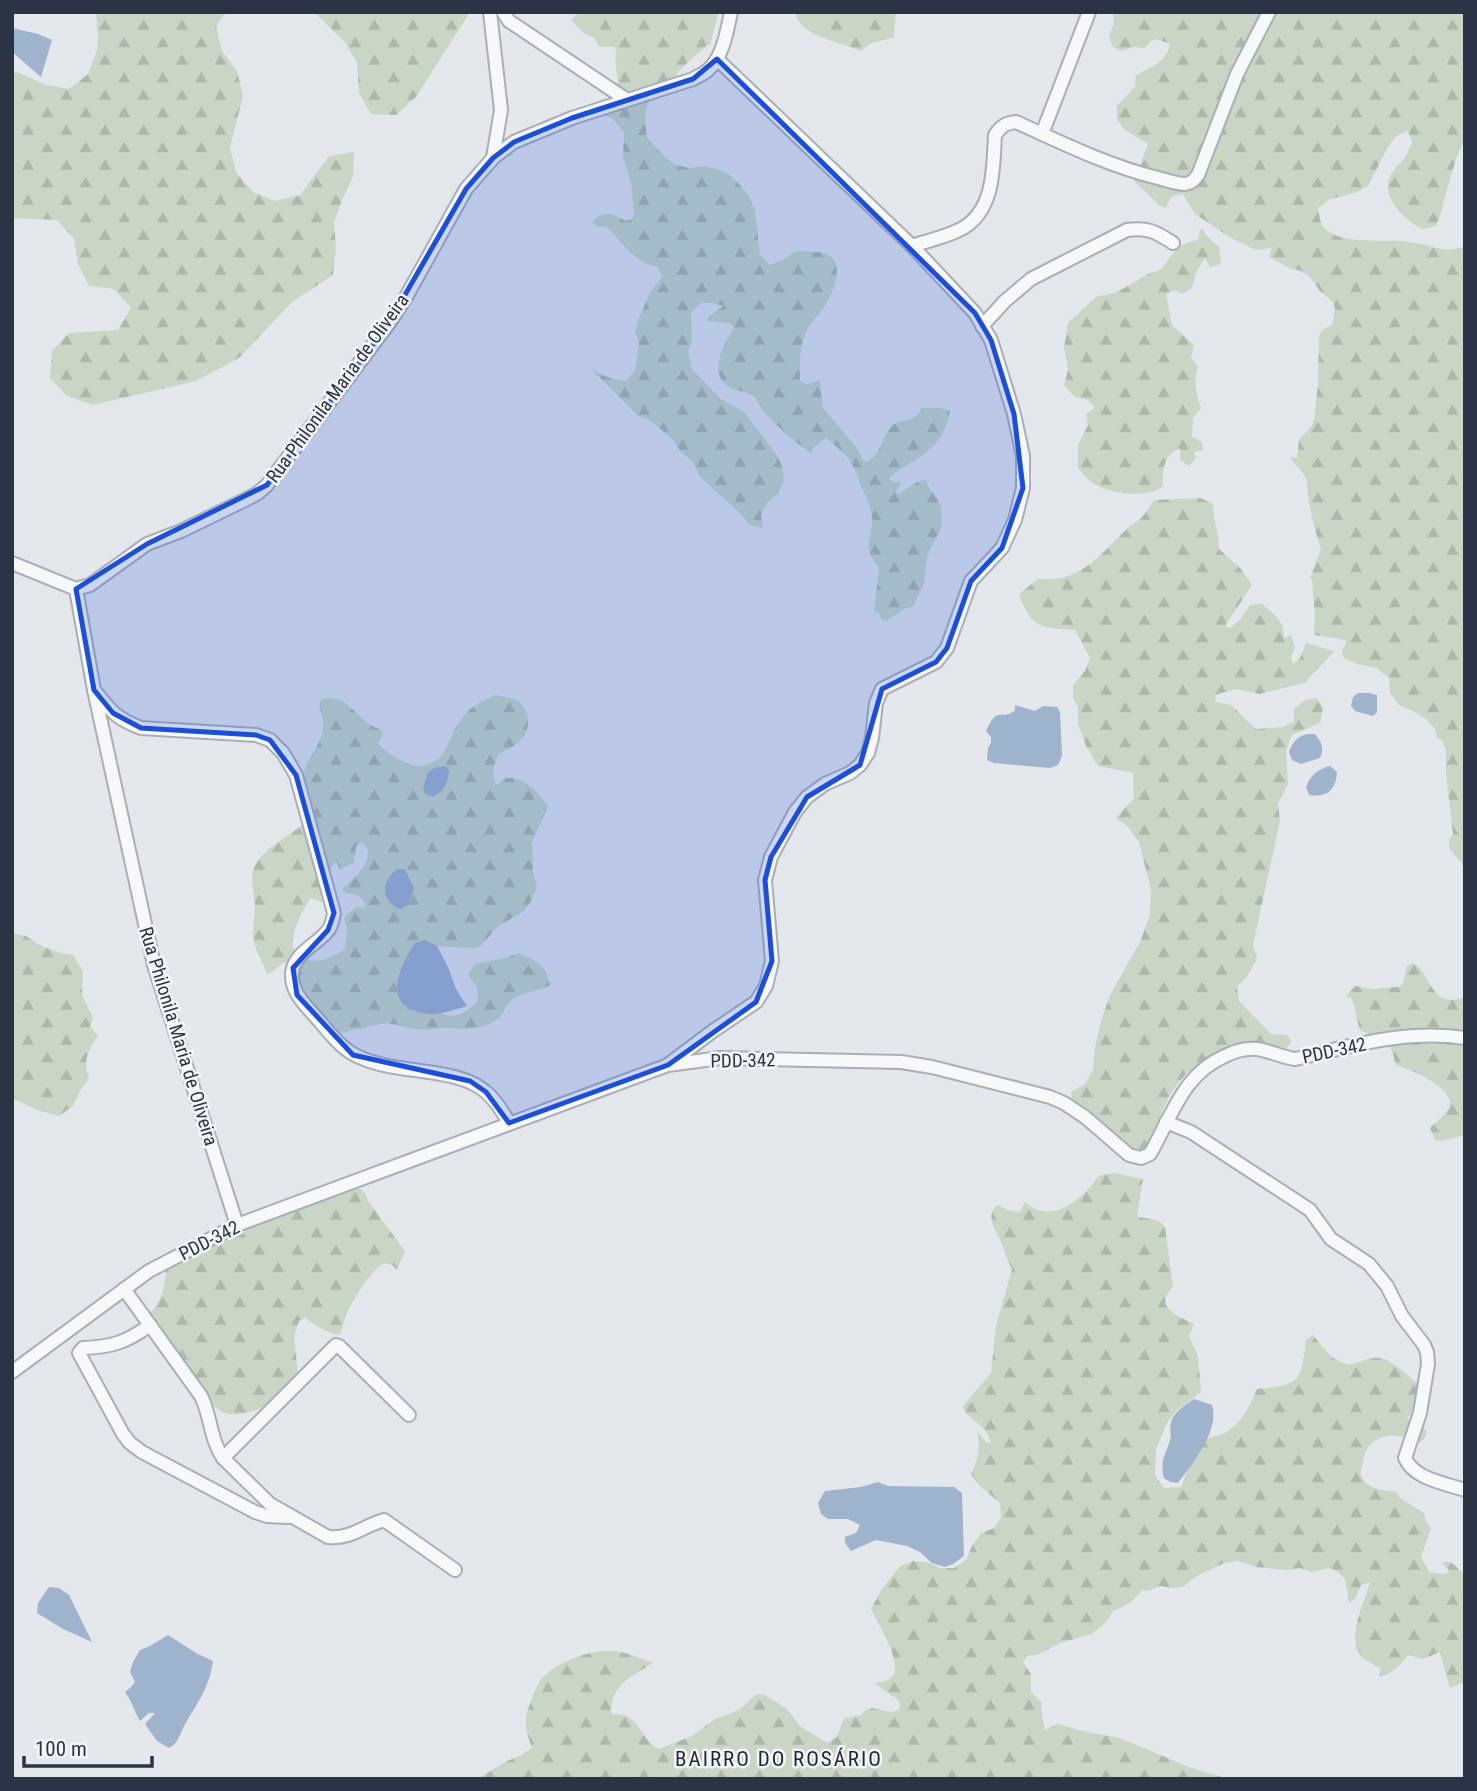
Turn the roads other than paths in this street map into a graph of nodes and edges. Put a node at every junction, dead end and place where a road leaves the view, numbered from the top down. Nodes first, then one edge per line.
1 (490, 12) edge
2 (503, 12) edge
3 (731, 12) edge
4 (1089, 12) edge
5 (1269, 12) edge
6 (718, 59) junction
7 (626, 100) junction
8 (1042, 134) junction
9 (493, 158) junction
10 (1173, 243) dead end
11 (912, 246) junction
12 (982, 326) junction
13 (12, 563) edge
14 (76, 590) junction
15 (94, 690) junction
16 (1465, 1038) edge
17 (668, 1065) junction
18 (1166, 1122) junction
19 (509, 1123) junction
20 (237, 1225) junction
21 (124, 1290) junction
22 (150, 1325) junction
23 (12, 1372) edge
24 (409, 1415) dead end
25 (223, 1458) junction
26 (1465, 1490) edge
27 (292, 1517) junction
28 (455, 1570) dead end

1 - 9 street
2 - 7 street
3 - 6 street
4 - 8 street
5 - 8 street
6 - 7 street, Rua Philonila Maria de Oliveira
6 - 11 street
7 - 9 street, Rua Philonila Maria de Oliveira
8 - 11 street
9 - 14 street, Rua Philonila Maria de Oliveira
10 - 12 street
11 - 12 street
12 - 17 street
13 - 14 street
14 - 15 street, Rua Philonila Maria de Oliveira
15 - 19 street
15 - 20 street, Rua Philonila Maria de Oliveira
16 - 18 street, PDD-342 / PDD-342
17 - 18 street, PDD-342 / PDD-342
17 - 19 street, PDD-342 / PDD-342
18 - 26 street
19 - 20 street, PDD-342 / PDD-342
20 - 21 street, PDD-342 / PDD-342
21 - 22 street
21 - 23 street, PDD-342 / PDD-342
22 - 25 street
22 - 27 street
24 - 25 street
25 - 27 street
27 - 28 street

